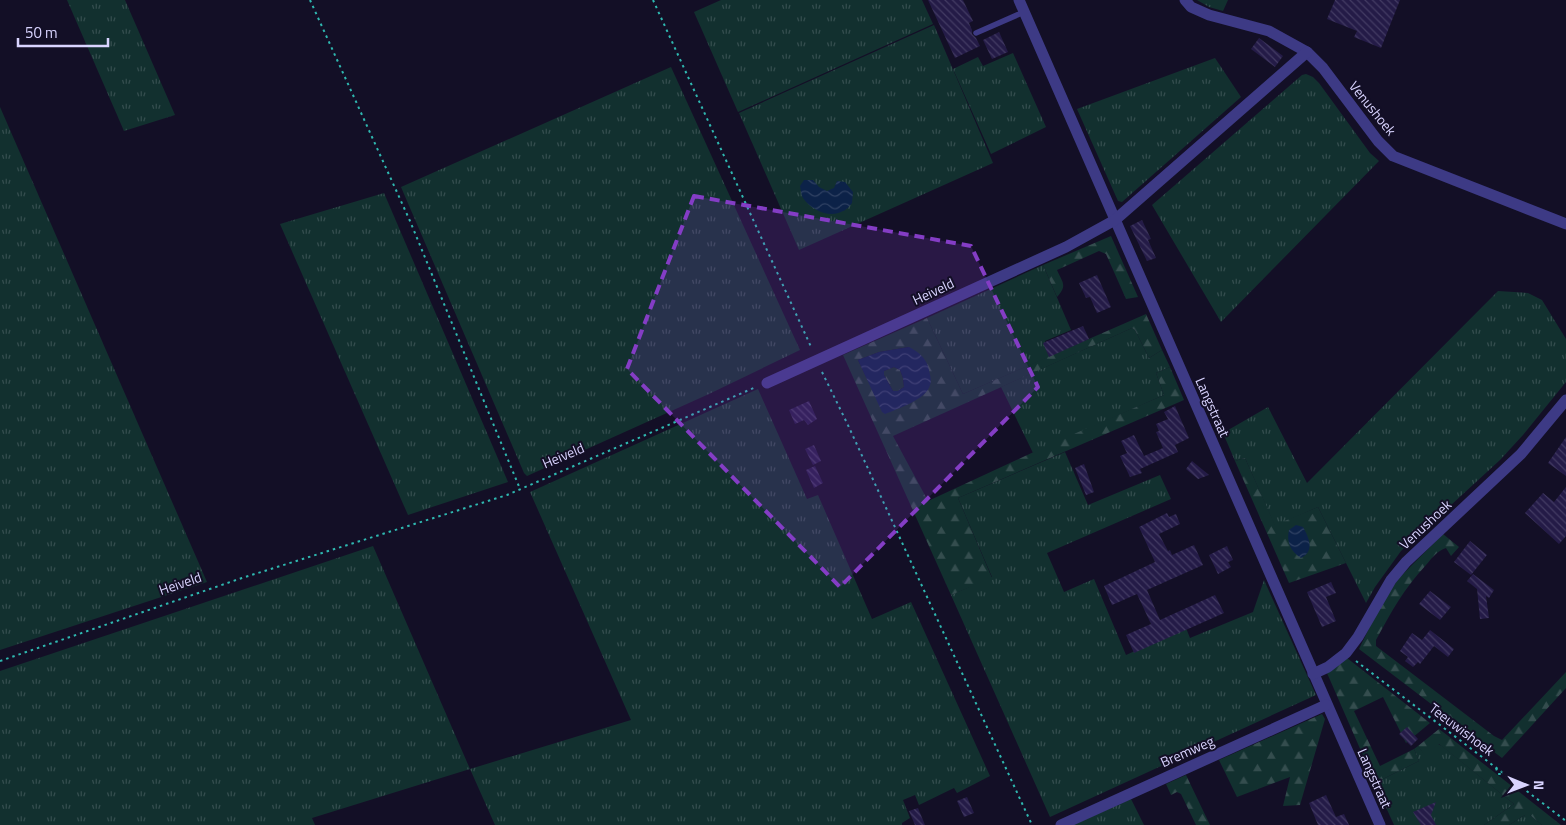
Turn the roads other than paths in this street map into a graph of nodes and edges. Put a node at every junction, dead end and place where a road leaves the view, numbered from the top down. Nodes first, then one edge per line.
1 (1019, 0) edge
2 (1185, 0) edge
3 (1024, 12) junction
4 (976, 33) dead end
5 (1307, 52) junction
6 (1115, 220) junction
7 (1566, 224) edge
8 (766, 383) road end
9 (1566, 400) edge
10 (1313, 674) junction
11 (1326, 705) junction
12 (1061, 825) edge
13 (1380, 825) edge

1 - 3 street, Langstraat
2 - 5 street, Venushoek
3 - 4 lane
3 - 6 street, Langstraat
5 - 6 street
5 - 7 street, Venushoek
6 - 8 street, Heiveld
6 - 10 street, Langstraat
9 - 10 street, Venushoek
10 - 11 street, Langstraat
11 - 12 street, Bremweg
11 - 13 street, Langstraat

